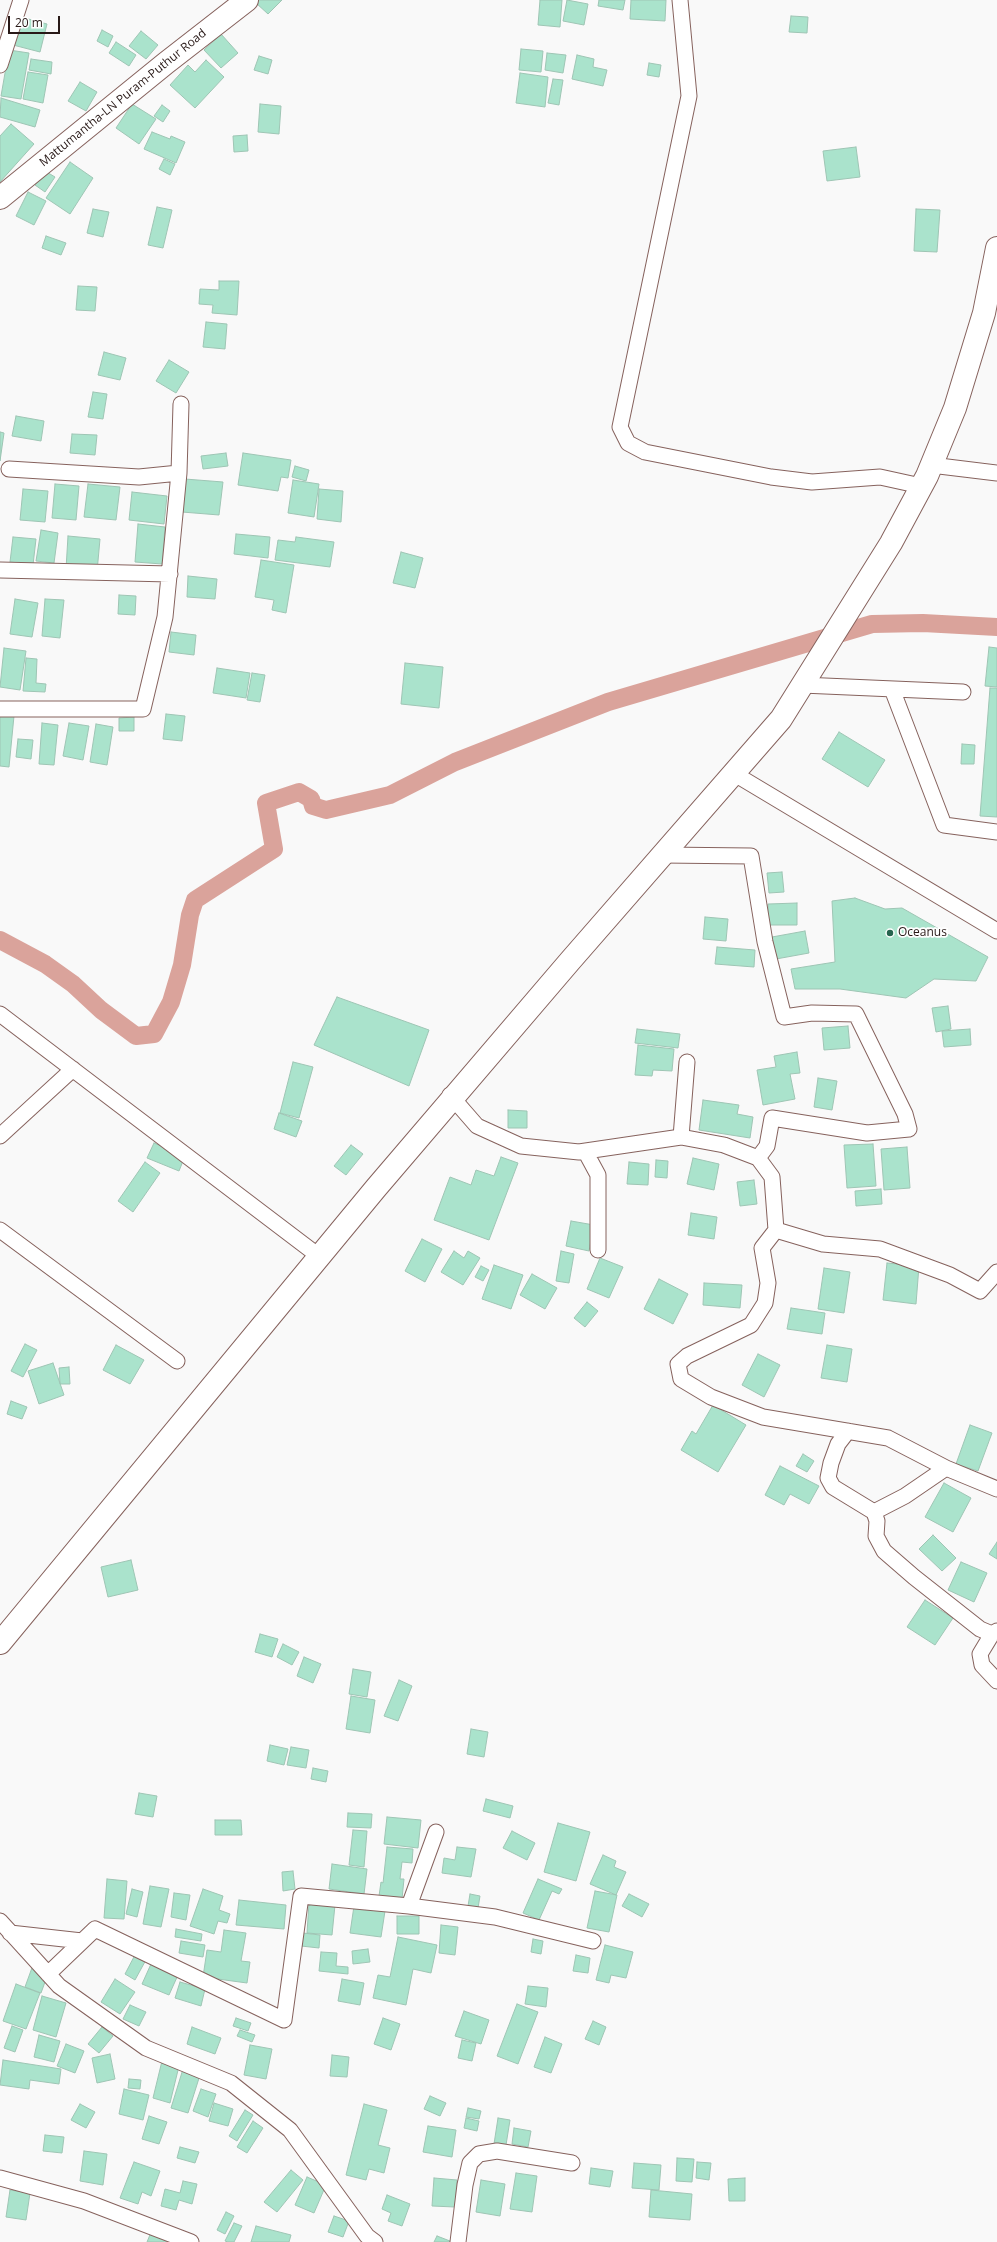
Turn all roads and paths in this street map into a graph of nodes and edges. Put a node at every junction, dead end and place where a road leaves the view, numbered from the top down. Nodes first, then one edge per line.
1 (21, 0) edge
2 (247, 0) edge
3 (680, 0) edge
4 (4, 37) edge
5 (0, 65) edge
6 (0, 198) edge
7 (997, 248) edge
8 (181, 404) dead end
9 (931, 465) junction
10 (9, 469) dead end
11 (179, 473) junction
12 (997, 473) edge
13 (921, 486) junction
14 (0, 570) edge
15 (170, 574) junction
16 (804, 683) junction
17 (892, 689) junction
18 (963, 692) dead end
19 (0, 708) edge
20 (733, 773) junction
21 (997, 832) edge
22 (662, 855) junction
23 (997, 931) edge
24 (0, 1014) edge
25 (687, 1062) dead end
26 (73, 1069) junction
27 (452, 1097) junction
28 (0, 1136) edge
29 (681, 1137) junction
30 (585, 1151) junction
31 (758, 1158) junction
32 (0, 1230) edge
33 (776, 1230) junction
34 (598, 1250) dead end
35 (320, 1257) junction
36 (997, 1272) edge
37 (176, 1362) dead end
38 (848, 1431) junction
39 (946, 1468) junction
40 (997, 1489) edge
41 (874, 1512) junction
42 (994, 1633) edge
43 (0, 1643) edge
44 (997, 1682) edge
45 (436, 1832) dead end
46 (409, 1906) junction
47 (0, 1921) edge
48 (10, 1933) junction
49 (82, 1941) junction
50 (593, 1941) dead end
51 (48, 1974) junction
52 (572, 2163) dead end
53 (0, 2178) edge
54 (190, 2242) edge
55 (375, 2242) edge
56 (458, 2242) edge

1 - 4 street
2 - 6 main road, Mattumantha-LN Puram-Puthur Road
3 - 13 street
4 - 5 street
7 - 9 main road
8 - 11 street
9 - 12 street
9 - 13 main road
10 - 11 street
11 - 15 street
13 - 16 main road
14 - 15 street
15 - 19 street
16 - 17 street
16 - 20 main road
17 - 18 street
17 - 21 street
20 - 22 main road
20 - 23 street
22 - 27 main road
22 - 31 street
24 - 26 street
25 - 29 street
26 - 28 street
26 - 35 street
27 - 30 street
27 - 35 main road
29 - 30 street
29 - 31 street
30 - 34 street
31 - 33 street
32 - 37 street
33 - 36 street
33 - 38 street
35 - 43 main road
38 - 39 street
38 - 41 street
39 - 40 street
39 - 41 street
41 - 42 street
42 - 44 street
45 - 46 street
46 - 49 street
46 - 50 street
47 - 48 street
48 - 49 street
48 - 51 street
49 - 51 street
51 - 55 street
52 - 56 street
53 - 54 street

